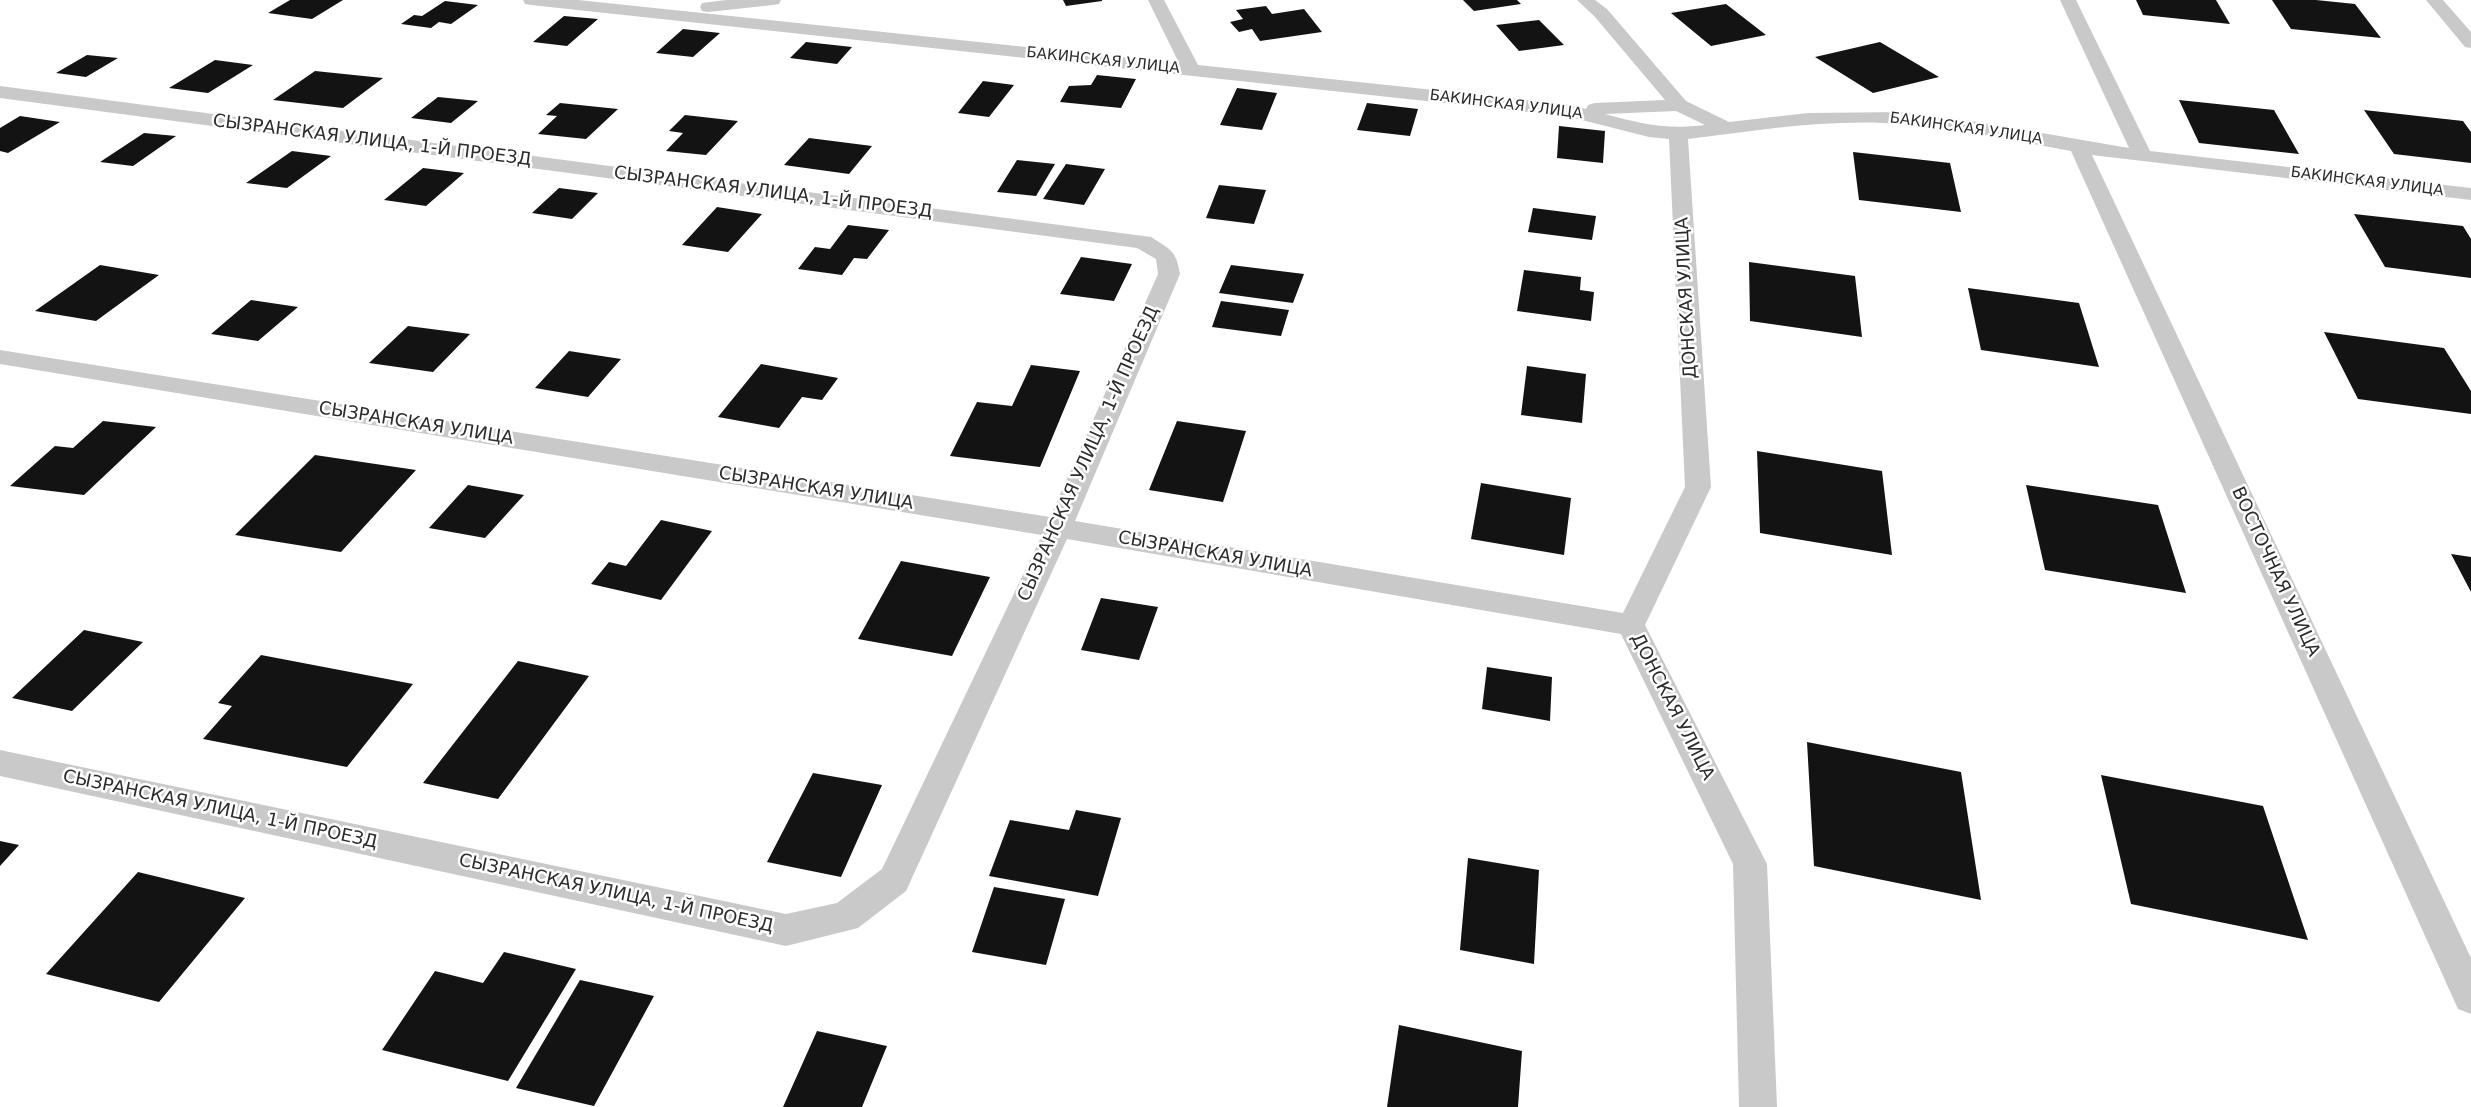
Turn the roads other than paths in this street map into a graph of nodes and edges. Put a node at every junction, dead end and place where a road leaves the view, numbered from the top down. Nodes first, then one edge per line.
1 (531, 0) edge
2 (773, 0) edge
3 (1156, 0) edge
4 (1585, 0) edge
5 (2068, 0) edge
6 (2434, 0) edge
7 (657, 13) junction
8 (2471, 43) edge
9 (1192, 71) junction
10 (0, 92) edge
11 (1679, 105) junction
12 (1566, 110) junction
13 (1726, 128) junction
14 (1678, 134) junction
15 (2079, 147) junction
16 (2143, 156) junction
17 (2471, 194) edge
18 (0, 356) edge
19 (1059, 528) junction
20 (1631, 625) junction
21 (0, 763) edge
22 (2471, 997) edge
23 (1758, 1107) edge

1 - 7 street, БАКИНСКАЯ УЛИЦА
2 - 7 street, БАКИНСКАЯ УЛИЦА
3 - 9 street
4 - 11 street
5 - 16 street
6 - 8 street
7 - 9 street, БАКИНСКАЯ УЛИЦА
9 - 12 street, БАКИНСКАЯ УЛИЦА
10 - 19 street, СЫЗРАНСКАЯ УЛИЦА, 1-Й ПРОЕЗД
11 - 12 street
11 - 13 street
12 - 14 street, БАКИНСКАЯ УЛИЦА
13 - 14 street, БАКИНСКАЯ УЛИЦА
13 - 15 street, БАКИНСКАЯ УЛИЦА
14 - 20 street, ДОНСКАЯ УЛИЦА
15 - 16 street, БАКИНСКАЯ УЛИЦА
15 - 22 street, ВОСТОЧНАЯ УЛИЦА
16 - 17 street, БАКИНСКАЯ УЛИЦА
18 - 19 street, СЫЗРАНСКАЯ УЛИЦА
19 - 20 street, СЫЗРАНСКАЯ УЛИЦА
19 - 21 street, СЫЗРАНСКАЯ УЛИЦА, 1-Й ПРОЕЗД
20 - 23 street, ДОНСКАЯ УЛИЦА

